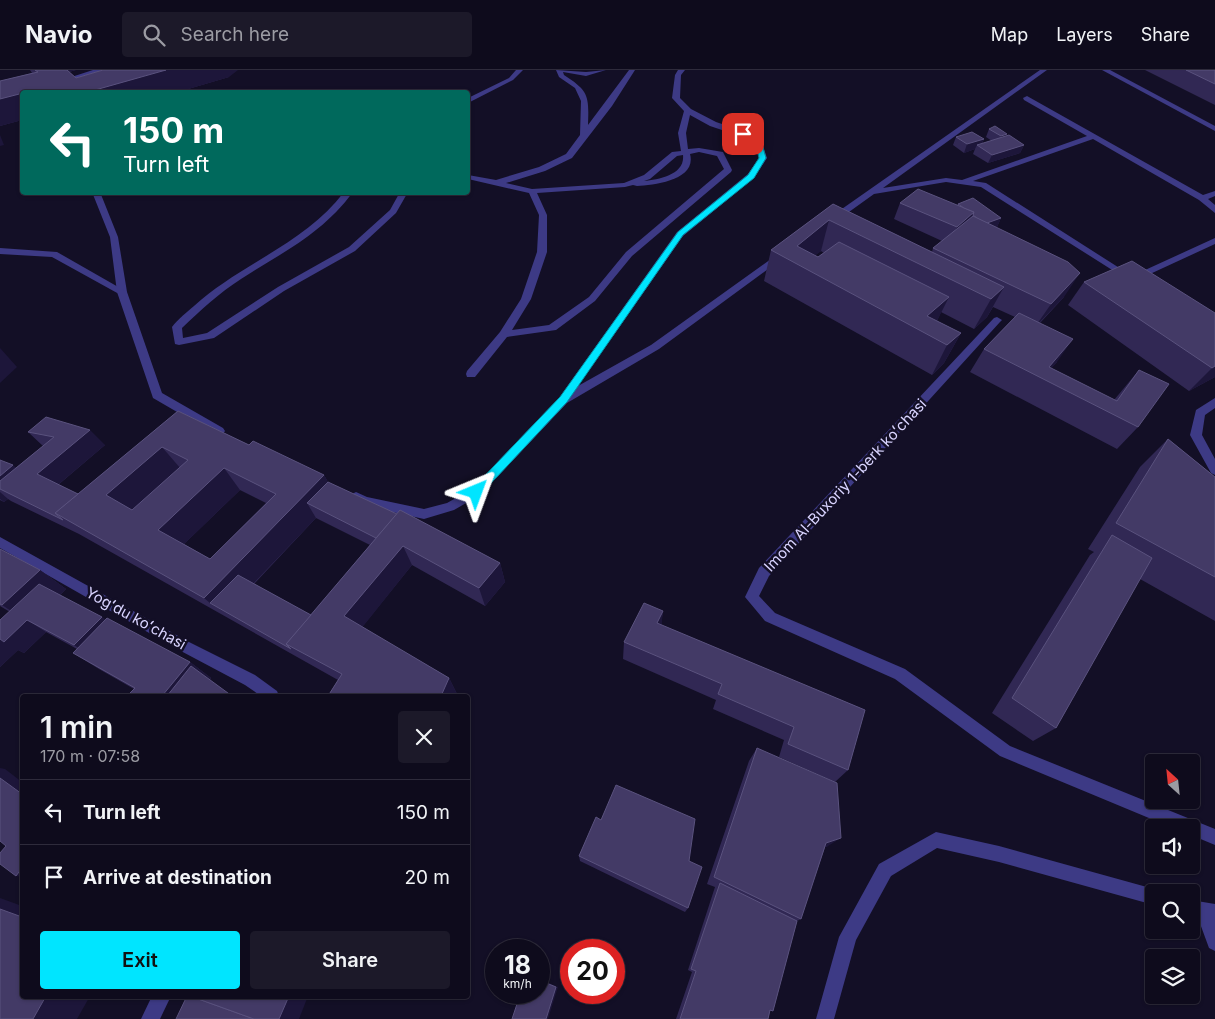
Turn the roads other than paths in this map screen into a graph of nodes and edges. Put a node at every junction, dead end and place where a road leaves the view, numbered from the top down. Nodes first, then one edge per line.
1 (100, 70) edge
2 (520, 70) edge
3 (558, 70) edge
4 (563, 70) edge
5 (603, 70) edge
6 (632, 70) edge
7 (682, 70) edge
8 (1044, 70) edge
9 (1105, 70) edge
10 (52, 84) edge
11 (1026, 98) dead end
12 (470, 99) edge
13 (688, 111) junction
14 (1215, 129) edge
15 (584, 135) junction
16 (1094, 136) junction
17 (685, 152) junction
18 (470, 177) edge
19 (960, 182) junction
20 (496, 183) junction
21 (625, 185) junction
22 (532, 190) junction
23 (870, 192) junction
24 (1215, 193) edge
25 (97, 195) edge
26 (347, 195) edge
27 (402, 195) edge
28 (1202, 198) junction
29 (1215, 210) edge
30 (823, 226) edge
31 (1215, 241) edge
32 (791, 249) edge
33 (0, 251) edge
34 (122, 292) junction
35 (997, 320) edge
36 (504, 334) junction
37 (471, 374) dead end
38 (563, 400) junction
39 (1215, 402) edge
40 (233, 438) edge
41 (1215, 470) edge
42 (348, 492) edge
43 (0, 542) edge
44 (269, 694) edge
45 (1215, 837) edge
46 (1145, 895) edge
47 (1204, 911) edge
48 (1215, 942) edge
49 (160, 999) edge
50 (150, 1019) edge
51 (825, 1019) edge

1 - 10 street
2 - 12 street
3 - 15 street
4 - 5 street
6 - 15 street
7 - 13 street
8 - 23 street
9 - 14 street
11 - 16 street
13 - 17 street
13 - 38 street
15 - 20 street
16 - 19 street
16 - 28 street
17 - 21 street
17 - 21 street
17 - 36 street
18 - 20 street
19 - 23 street
19 - 31 street
20 - 22 street
21 - 22 street
22 - 36 street
23 - 30 street
24 - 28 street
25 - 34 street
26 - 27 street
28 - 29 street
32 - 38 street
33 - 34 street
34 - 40 street
35 - 45 street, Imom Al-Buxoriy 1-berk koʻchasi
36 - 37 street
38 - 42 street
39 - 41 street
43 - 44 street, Yogʻdu koʻchasi
46 - 51 street
47 - 48 street
49 - 50 street

